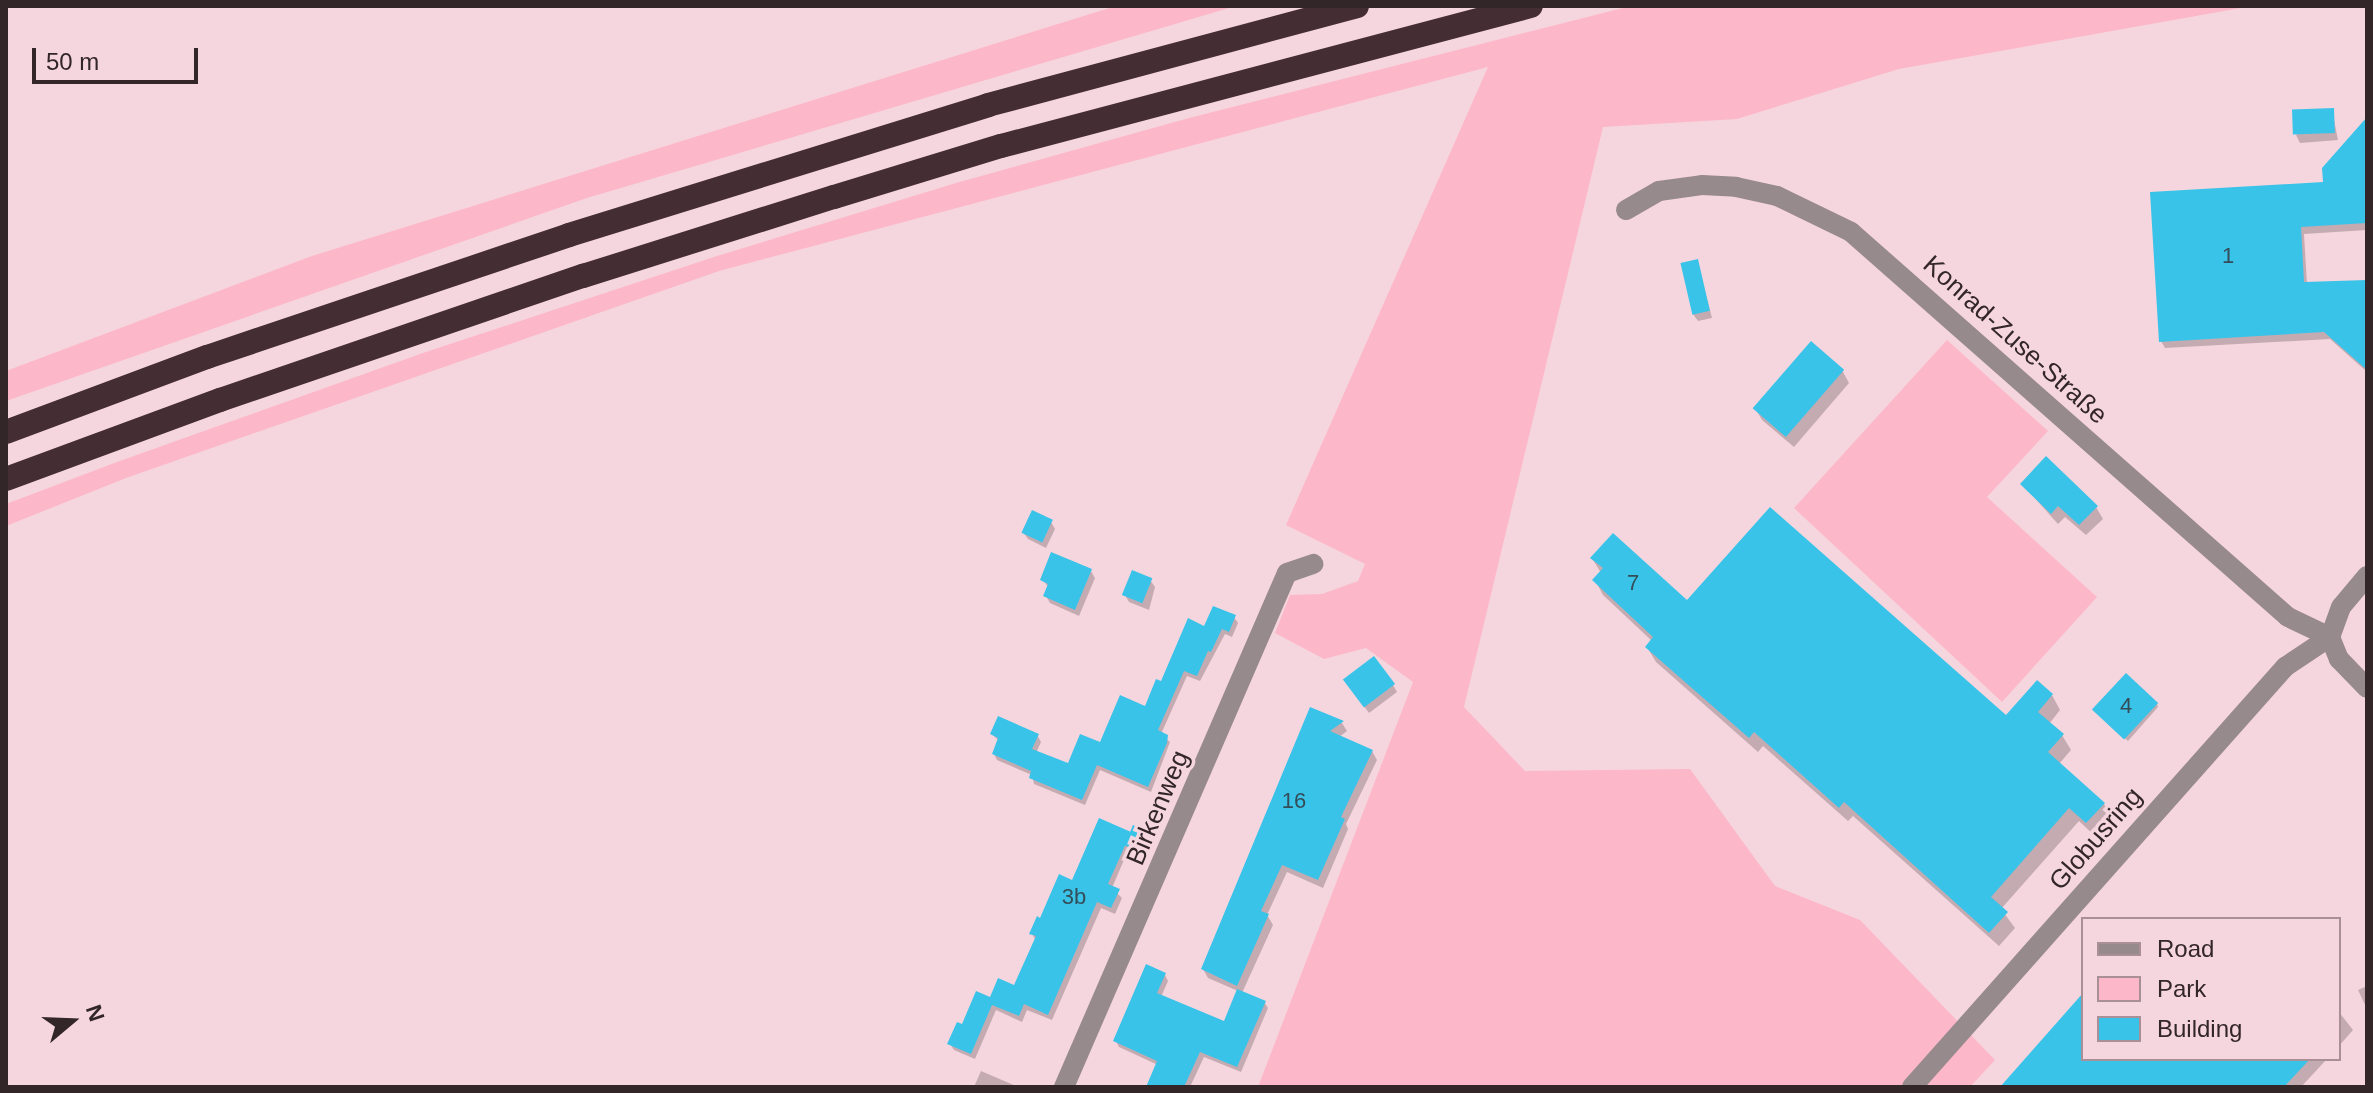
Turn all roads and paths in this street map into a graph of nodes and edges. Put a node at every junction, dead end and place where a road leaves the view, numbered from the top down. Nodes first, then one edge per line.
1 (1357, 6) edge
2 (1531, 6) edge
3 (1626, 210) dead end
4 (6, 432) edge
5 (6, 479) edge
6 (1313, 564) dead end
7 (2367, 576) edge
8 (2332, 629) junction
9 (2367, 688) edge
10 (1064, 1087) edge
11 (1912, 1087) edge

1 - 4 highway
2 - 5 highway
3 - 8 street, Konrad-Zuse-Straße
6 - 10 street, Birkenweg
7 - 8 street
8 - 9 street
8 - 11 street, Globusring

